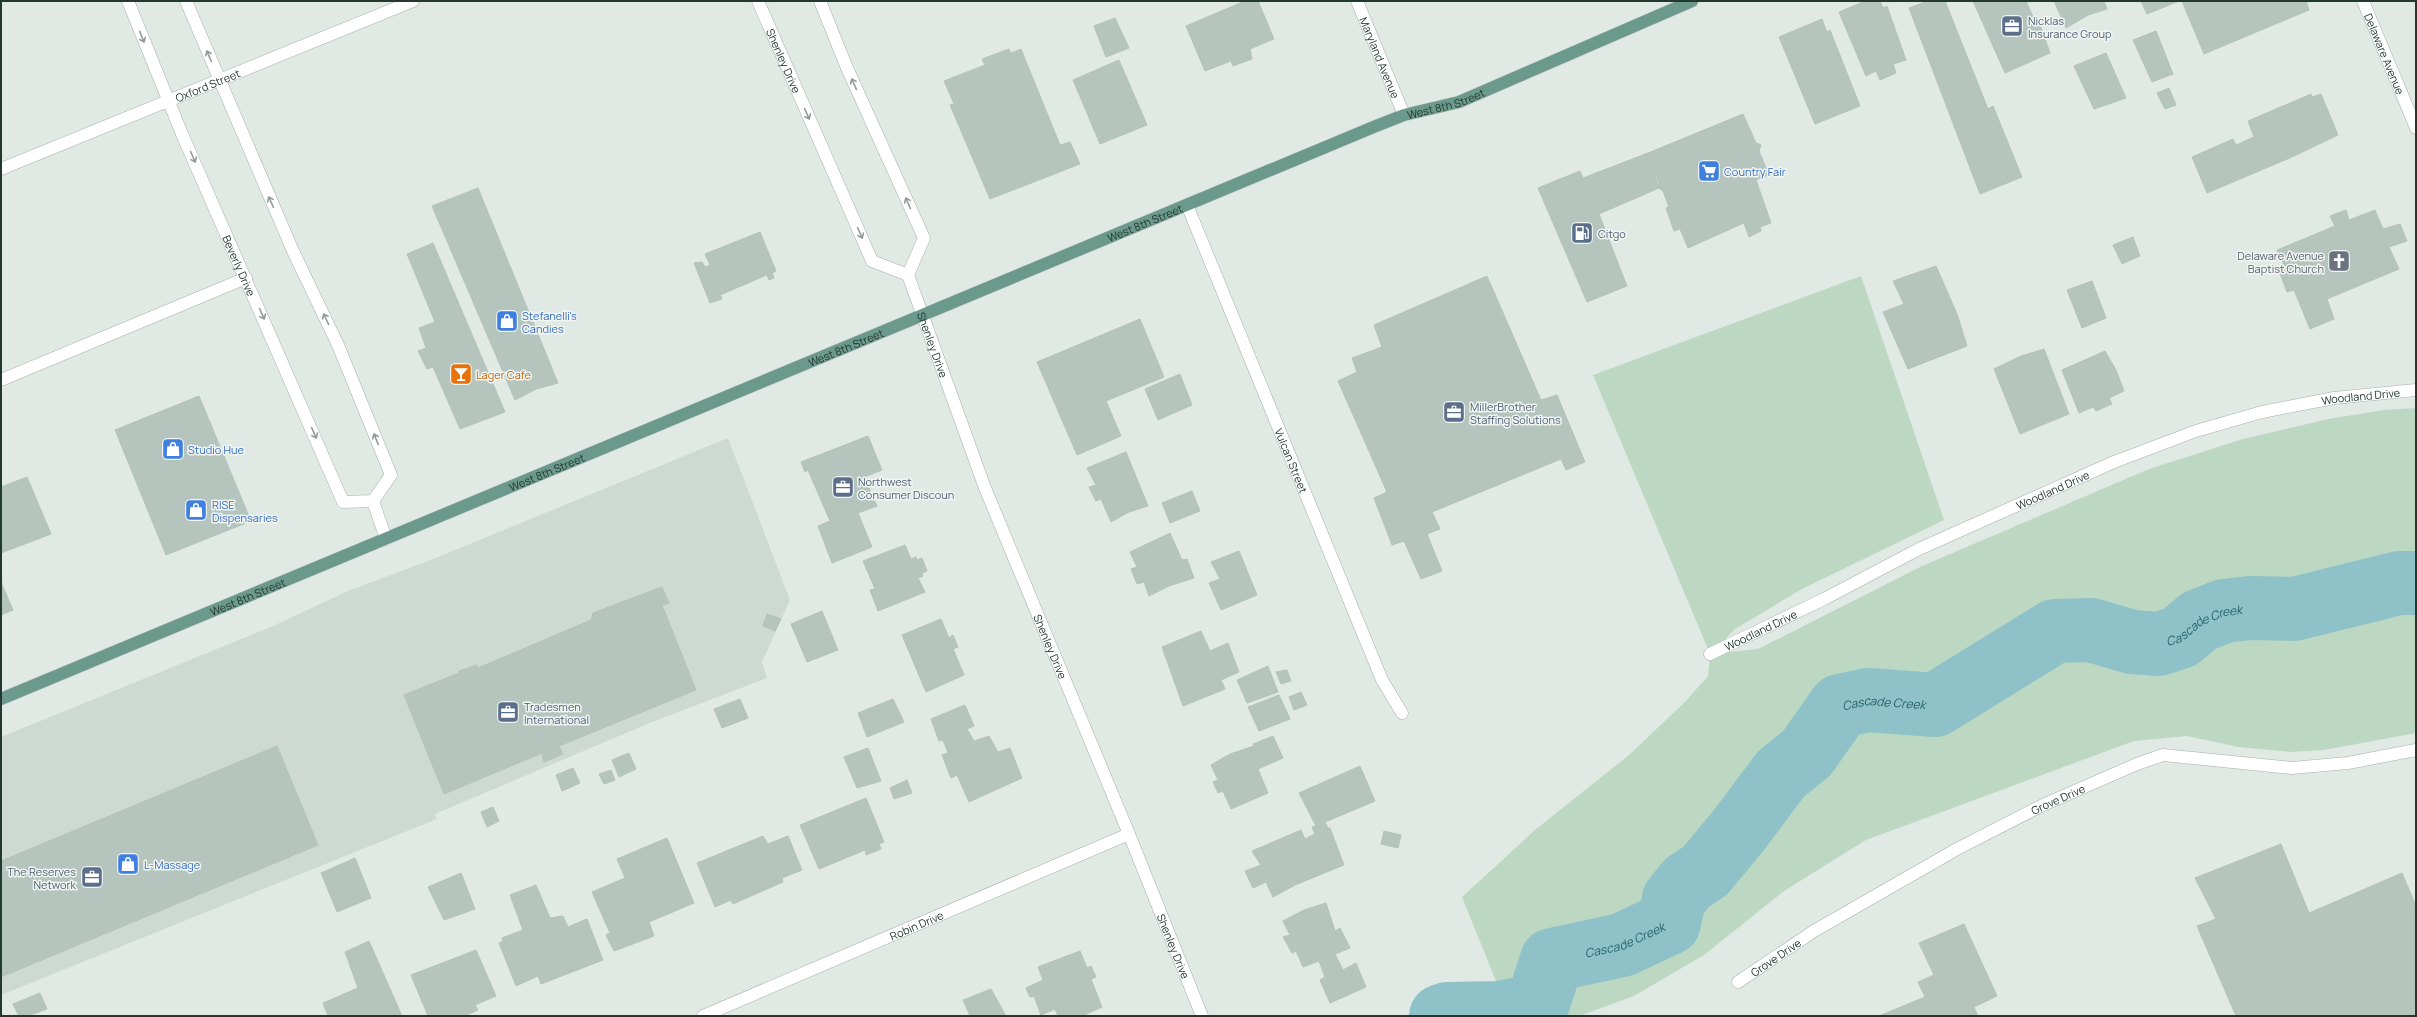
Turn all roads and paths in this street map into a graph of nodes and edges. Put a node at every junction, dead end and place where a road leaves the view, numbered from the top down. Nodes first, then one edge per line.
1 (128, 1) edge
2 (186, 1) edge
3 (413, 1) edge
4 (758, 1) edge
5 (820, 1) edge
6 (1357, 1) edge
7 (1692, 1) edge
8 (2363, 1) edge
9 (218, 80) junction
10 (169, 101) junction
11 (1404, 115) junction
12 (2416, 128) edge
13 (1, 170) edge
14 (1187, 205) junction
15 (908, 275) junction
16 (246, 278) junction
17 (922, 315) junction
18 (1, 380) edge
19 (2416, 390) edge
20 (373, 501) junction
21 (386, 539) junction
22 (1710, 654) dead end
23 (1, 699) edge
24 (1402, 713) dead end
25 (2416, 750) edge
26 (1130, 834) junction
27 (1738, 982) dead end
28 (703, 1016) edge
29 (1202, 1016) edge

1 -> 10 street, Beverly Drive
9 -> 2 street
3 - 9 street, Oxford Street
4 -> 15 street, Shenley Drive
15 -> 5 street
6 - 11 street, Maryland Avenue
7 - 11 main road, West 8th Street
8 - 12 street, Delaware Avenue
9 - 10 street, Oxford Street
20 -> 9 street
10 - 13 street, Oxford Street
10 -> 16 street, Beverly Drive
11 - 14 main road, West 8th Street
14 - 17 main road, West 8th Street
14 - 24 street, Vulcan Street
15 - 17 street, Shenley Drive
16 - 18 street
16 -> 20 street, Beverly Drive
17 - 21 main road, West 8th Street
17 - 26 street, Shenley Drive
19 - 22 street, Woodland Drive
20 - 21 street
21 - 23 main road, West 8th Street
25 - 27 street, Grove Drive
26 - 28 street, Robin Drive
26 - 29 street, Shenley Drive

